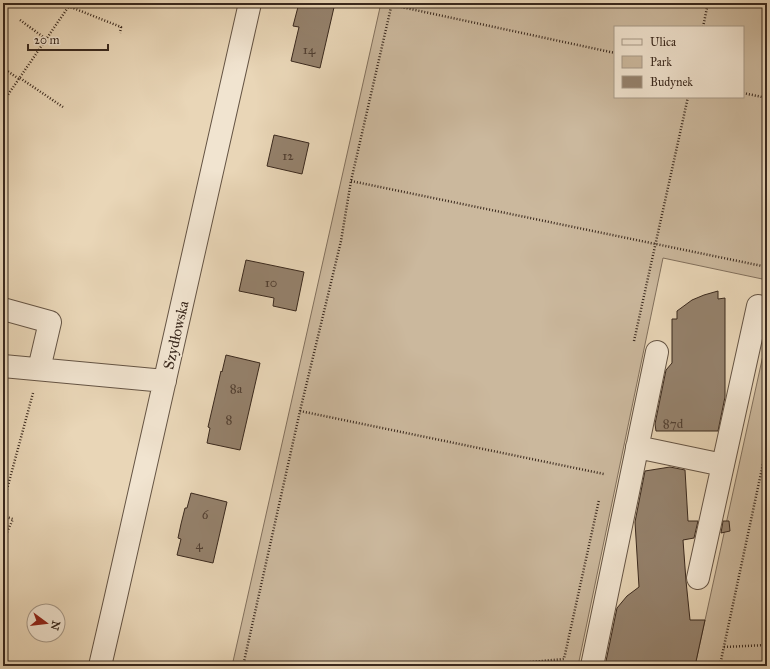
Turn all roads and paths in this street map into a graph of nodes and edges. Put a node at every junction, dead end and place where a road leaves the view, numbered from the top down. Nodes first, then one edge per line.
1 (71, 3) edge
2 (250, 3) edge
3 (708, 3) edge
4 (392, 4) edge
5 (68, 6) junction
6 (20, 20) dead end
7 (703, 26) edge
8 (120, 33) dead end
9 (46, 39) junction
10 (614, 53) edge
11 (3, 68) edge
12 (20, 78) junction
13 (744, 93) edge
14 (767, 98) edge
15 (3, 102) edge
16 (63, 106) dead end
17 (351, 181) junction
18 (767, 267) edge
19 (758, 306) dead end
20 (3, 309) edge
21 (657, 352) dead end
22 (3, 366) edge
23 (39, 369) junction
24 (165, 381) junction
25 (300, 411) junction
26 (767, 445) edge
27 (637, 447) junction
28 (723, 465) junction
29 (604, 474) dead end
30 (3, 502) edge
31 (3, 516) edge
32 (3, 541) edge
33 (698, 578) dead end
34 (767, 645) edge
35 (724, 647) junction
36 (564, 659) dead end
37 (720, 665) dead end
38 (100, 666) edge
39 (243, 666) edge
40 (485, 666) edge
41 (592, 666) edge

1 - 5 path
2 - 24 street, Szydłowska
3 - 7 path
4 - 10 path
4 - 17 path
5 - 8 path
5 - 9 path
6 - 9 path
9 - 12 path
11 - 12 path
12 - 15 path
12 - 16 path
13 - 14 path
17 - 18 path
17 - 25 path
19 - 28 street
20 - 23 street
21 - 27 street
22 - 23 street
23 - 24 street
23 - 30 path
24 - 38 street, Szydłowska
25 - 29 path
25 - 39 path
26 - 35 path
27 - 28 street
27 - 41 street
28 - 33 street
31 - 32 path
34 - 35 path
35 - 37 path
36 - 40 path

